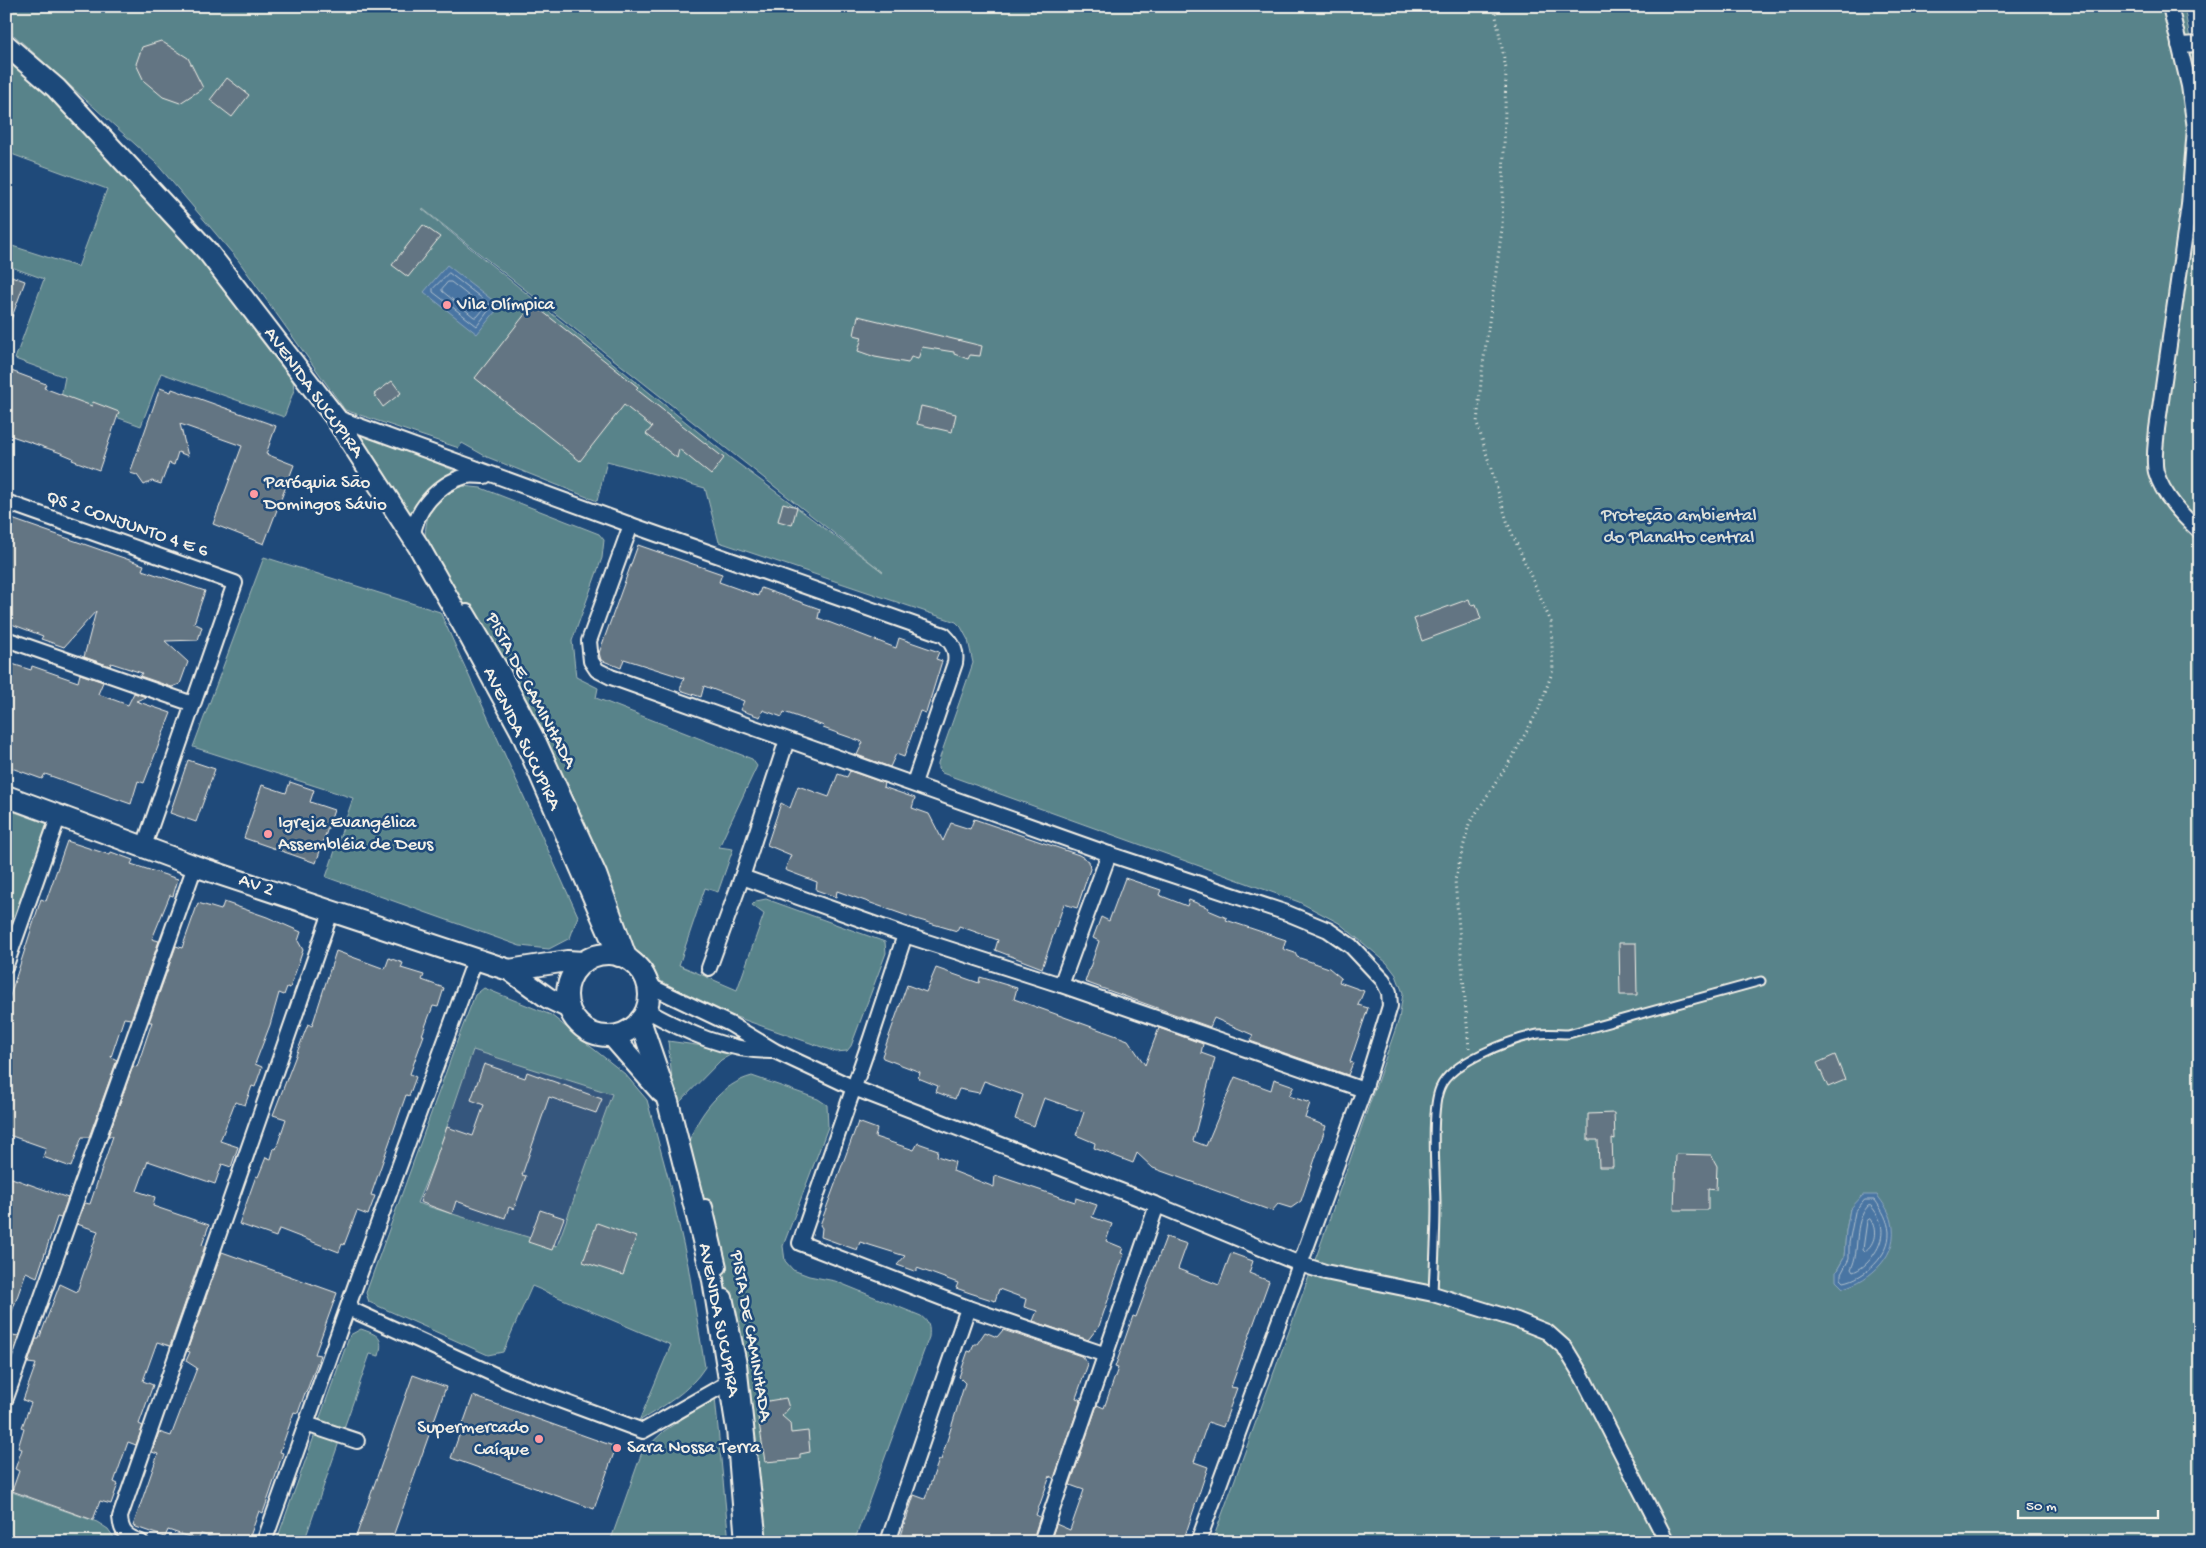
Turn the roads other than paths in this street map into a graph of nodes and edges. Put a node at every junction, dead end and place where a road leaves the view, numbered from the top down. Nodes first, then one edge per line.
1 (2170, 6) edge
2 (2200, 44) edge
3 (2179, 45) junction
4 (7, 46) edge
5 (2195, 191) edge
6 (341, 419) junction
7 (496, 476) junction
8 (6, 502) edge
9 (631, 525) junction
10 (414, 532) junction
11 (2200, 532) edge
12 (6, 639) edge
13 (193, 704) junction
14 (788, 740) junction
15 (914, 783) junction
16 (6, 796) edge
17 (59, 815) junction
18 (144, 846) junction
19 (1108, 854) junction
20 (195, 866) junction
21 (742, 877) junction
22 (332, 912) junction
23 (607, 927) junction
24 (905, 935) junction
25 (619, 956) junction
26 (475, 960) junction
27 (588, 960) junction
28 (6, 965) edge
29 (709, 968) dead end
30 (509, 970) junction
31 (1761, 981) dead end
32 (1061, 985) junction
33 (651, 988) junction
34 (569, 1008) junction
35 (643, 1015) junction
36 (612, 1036) junction
37 (775, 1051) junction
38 (854, 1088) junction
39 (1364, 1090) junction
40 (668, 1102) junction
41 (687, 1140) dead end
42 (1157, 1205) junction
43 (1300, 1264) junction
44 (1432, 1294) junction
45 (348, 1308) junction
46 (968, 1308) junction
47 (1106, 1355) junction
48 (730, 1381) junction
49 (6, 1398) edge
50 (306, 1424) junction
51 (357, 1441) dead end
52 (141, 1542) edge
53 (264, 1542) edge
54 (746, 1542) edge
55 (759, 1542) edge
56 (888, 1542) edge
57 (1041, 1542) edge
58 (1198, 1542) edge
59 (1667, 1542) edge

1 - 3 street
2 - 3 street
3 - 5 street
4 - 6 street, AVENIDA SUCUPIRA
5 - 11 street
6 - 7 street
6 - 10 street, AVENIDA SUCUPIRA
7 - 9 street
7 - 10 street
8 - 13 street, QS 2 CONJUNTO 4 E 6
9 - 14 street
9 - 15 street
10 - 23 street, AVENIDA SUCUPIRA
10 - 33 street, PISTA DE CAMINHADA
12 - 13 street
13 - 18 street
14 - 15 street
14 - 21 street
15 - 19 street
16 - 17 street, AV 2
17 - 18 street, AV 2
17 - 28 street
18 - 20 street, AV 2
19 - 32 street
19 - 39 street
20 - 22 street, AV 2
20 - 49 street
21 - 24 street
21 - 29 street
22 - 26 street, AV 2
22 - 52 street
23 - 25 street, AVENIDA SUCUPIRA
23 - 27 street
24 - 32 street
24 - 38 street
25 - 27 street
25 - 33 street
26 - 30 street, AV 2
26 - 45 street
27 - 30 street, AV 2
27 - 34 street
30 - 34 street, AV 2
31 - 44 lane
32 - 39 street
33 - 35 street
33 - 37 street
34 - 36 street
35 - 36 street
35 - 37 street
35 - 40 street, AVENIDA SUCUPIRA
36 - 40 street, AVENIDA SUCUPIRA
37 - 38 street
38 - 42 street
38 - 46 street
39 - 43 street
40 - 48 street, AVENIDA SUCUPIRA
41 - 55 street, PISTA DE CAMINHADA
42 - 43 street
42 - 47 street
43 - 44 street
43 - 58 street
44 - 59 street
45 - 48 street
45 - 50 street
46 - 47 street
46 - 56 street
47 - 57 street
48 - 54 street, AVENIDA SUCUPIRA
50 - 51 street
50 - 53 street

